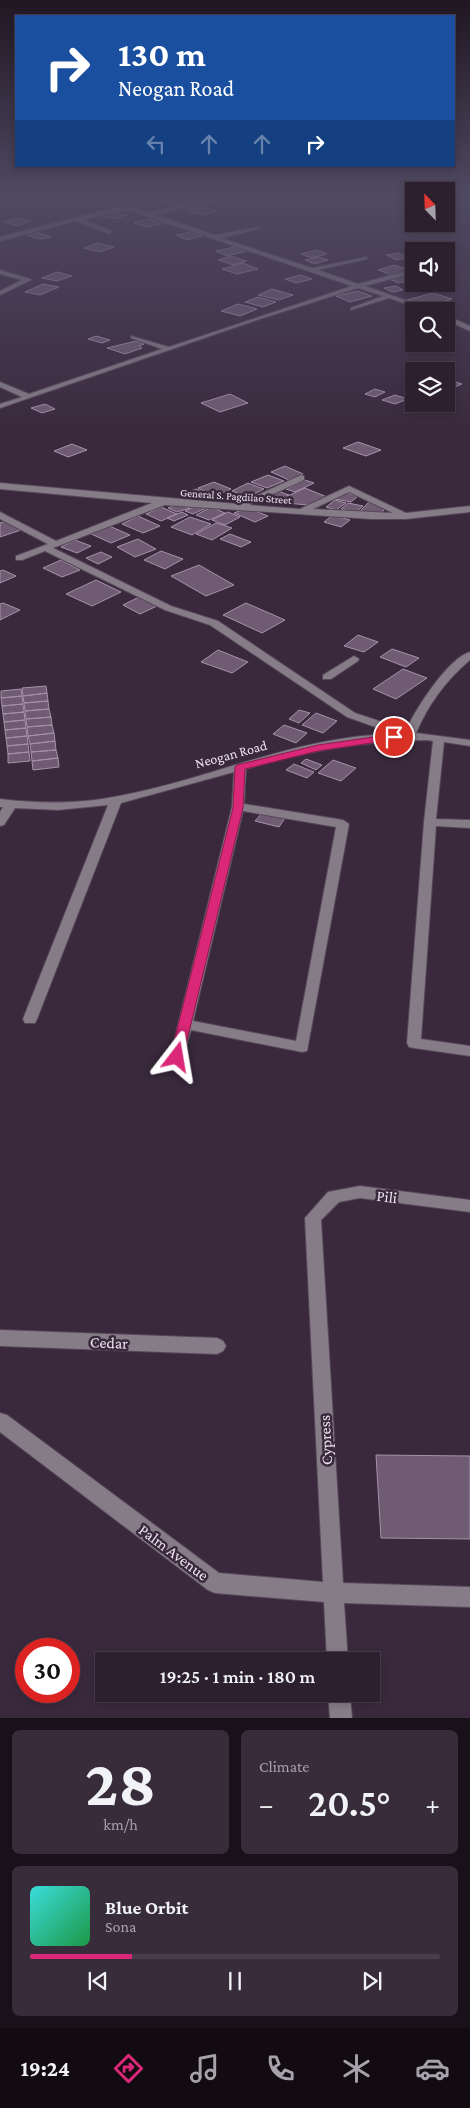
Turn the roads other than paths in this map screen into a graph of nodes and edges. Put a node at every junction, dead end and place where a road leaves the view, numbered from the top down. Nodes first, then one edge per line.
1 (8, 274) edge
2 (323, 274) edge
3 (398, 274) edge
4 (355, 285) junction
5 (0, 293) edge
6 (390, 296) junction
7 (407, 302) edge
8 (353, 309) dead end
9 (455, 321) edge
10 (468, 327) edge
11 (133, 337) dead end
12 (169, 349) junction
13 (0, 384) edge
14 (29, 397) junction
15 (0, 406) edge
16 (301, 478) dead end
17 (0, 486) edge
18 (164, 502) junction
19 (240, 506) junction
20 (470, 509) edge
21 (300, 512) junction
22 (0, 515) edge
23 (406, 516) junction
24 (50, 546) junction
25 (19, 558) dead end
26 (470, 655) edge
27 (354, 659) dead end
28 (327, 678) dead end
29 (410, 735) junction
30 (439, 738) junction
31 (470, 743) edge
32 (240, 767) junction
33 (116, 800) junction
34 (5, 803) edge
35 (238, 808) junction
36 (0, 822) edge
37 (430, 822) junction
38 (470, 824) edge
39 (30, 1018) dead end
40 (185, 1024) junction
41 (470, 1051) edge
42 (177, 1057) dead end
43 (470, 1206) edge
44 (313, 1218) joint
45 (0, 1338) edge
46 (218, 1346) dead end
47 (0, 1421) edge
48 (334, 1593) junction
49 (470, 1597) edge
50 (337, 1652) edge
51 (339, 1702) edge
52 (340, 1718) edge

1 - 5 street
2 - 4 street
3 - 4 street
4 - 6 street
4 - 12 street
6 - 7 street
6 - 8 street
9 - 10 street
11 - 12 street
12 - 14 street
13 - 14 street
14 - 15 street
16 - 19 street
17 - 18 street, General S. Pagdilao Street
18 - 19 street, General S. Pagdilao Street
18 - 24 street
19 - 21 street, General S. Pagdilao Street
20 - 23 street, General S. Pagdilao Street
21 - 23 street, General S. Pagdilao Street
21 - 23 street
22 - 24 street
24 - 25 street
24 - 29 street
26 - 29 street
27 - 28 street
29 - 30 street, Neogan Road
29 - 32 street, Neogan Road
30 - 31 street, Neogan Road
30 - 37 street
32 - 33 street, Neogan Road
32 - 35 street
33 - 34 street, Neogan Road
33 - 39 street
34 - 36 street
35 - 40 street
35 - 40 street
37 - 38 street
37 - 41 street
40 - 42 street
43 - 44 street, Pili
44 - 48 street, Cypress
45 - 46 street, Cedar
47 - 48 street, Palm Avenue
48 - 49 street, Palm Avenue
48 - 50 street, Cypress
51 - 52 street

